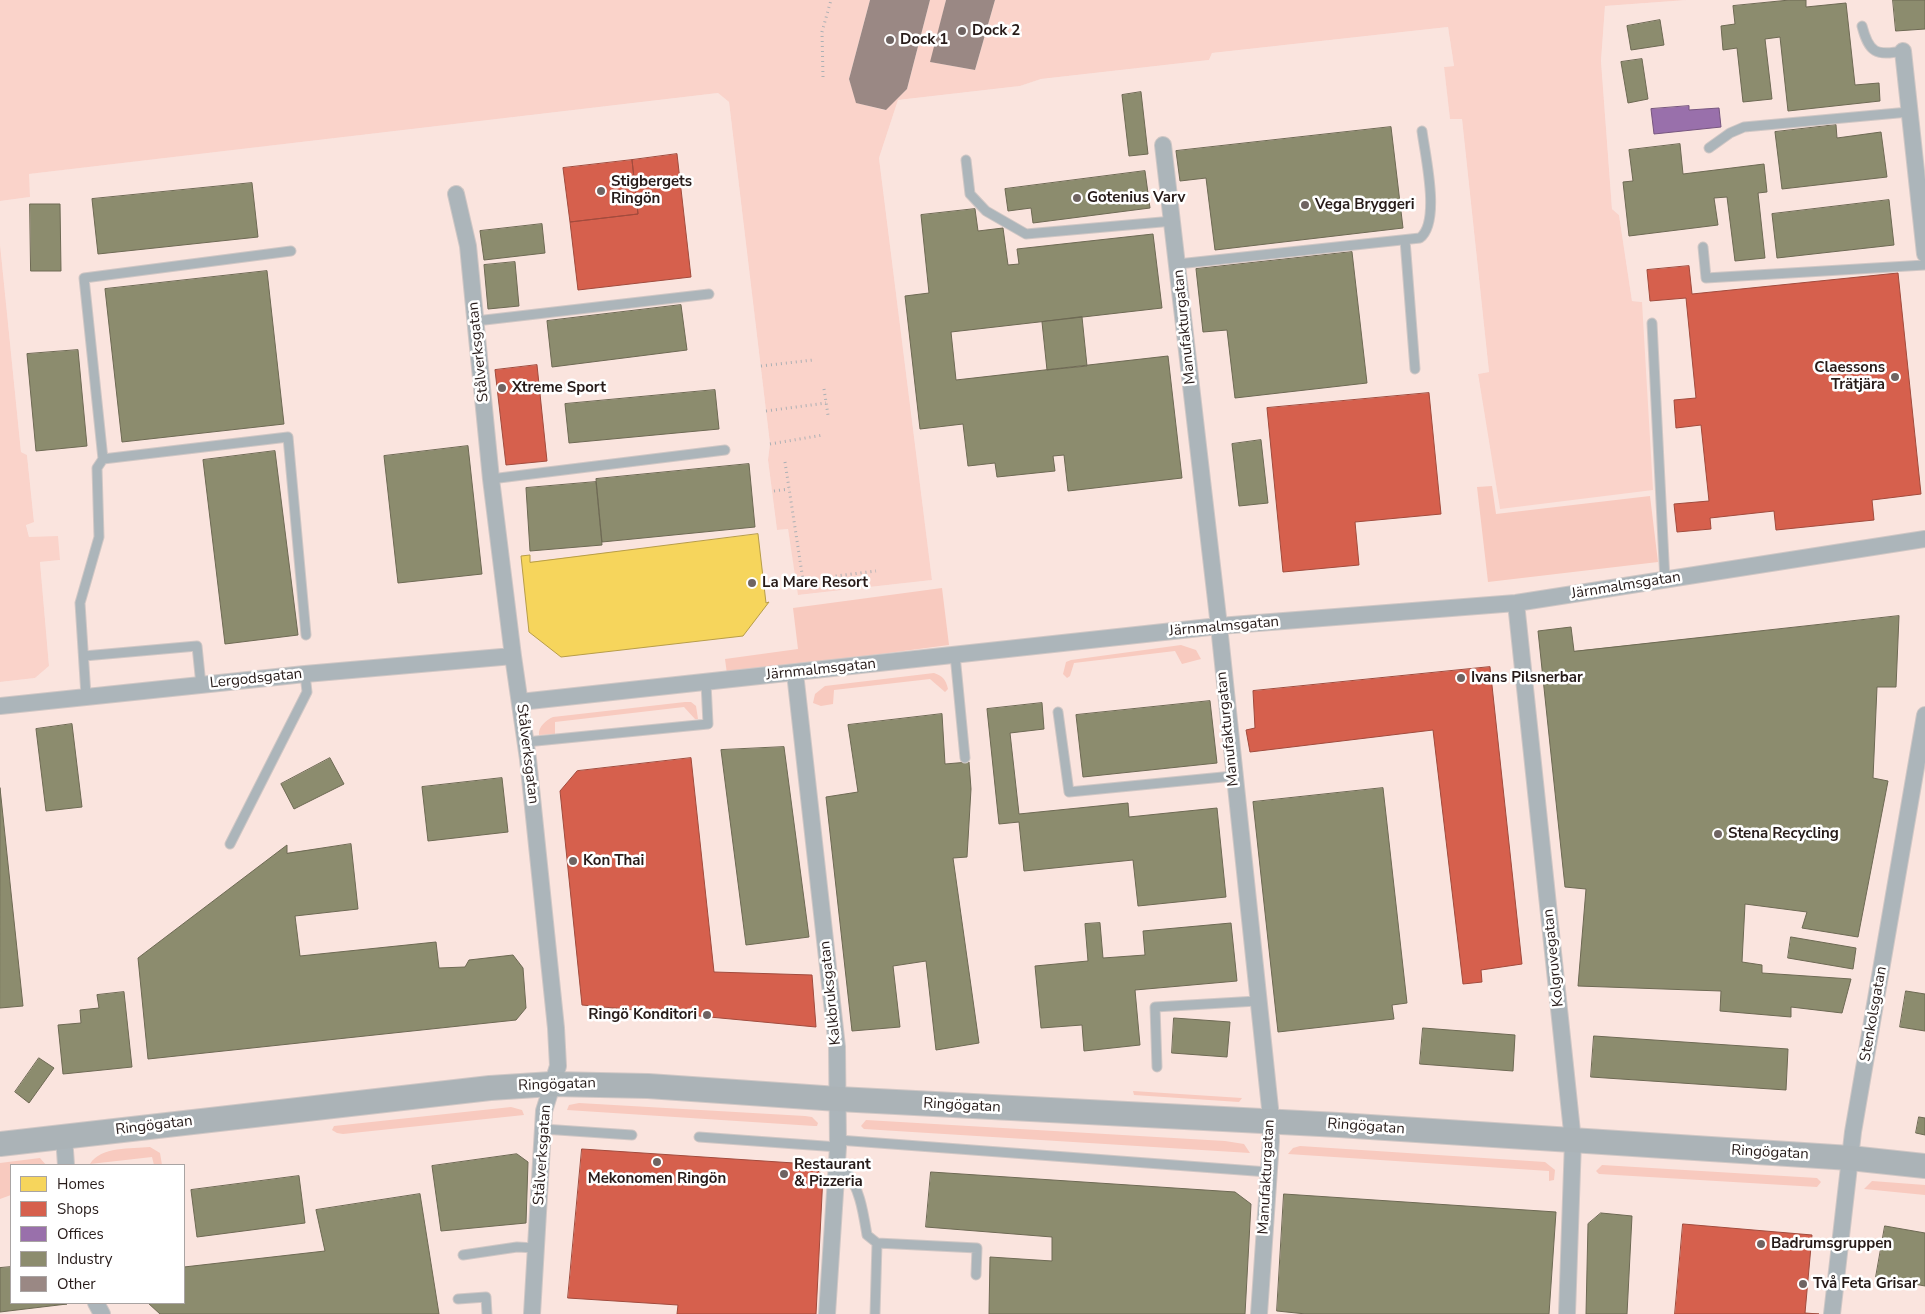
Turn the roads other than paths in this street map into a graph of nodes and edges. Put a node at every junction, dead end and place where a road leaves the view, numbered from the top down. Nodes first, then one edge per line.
1 (1862, 26) dead end
2 (1903, 51) joint
3 (1909, 112) junction
4 (1422, 130) dead end
5 (1163, 145) dead end
6 (1709, 148) dead end
7 (966, 160) dead end
8 (456, 194) dead end
9 (1173, 221) junction
10 (1405, 240) junction
11 (1702, 247) dead end
12 (291, 250) dead end
13 (1925, 254) edge
14 (1178, 264) junction
15 (1925, 265) edge
16 (709, 294) dead end
17 (476, 322) junction
18 (1652, 323) dead end
19 (1414, 369) dead end
20 (725, 450) dead end
21 (103, 459) junction
22 (491, 480) junction
23 (1925, 539) edge
24 (1664, 581) junction
25 (1516, 603) junction
26 (1219, 626) junction
27 (306, 635) dead end
28 (955, 655) junction
29 (84, 656) junction
30 (512, 656) junction
31 (795, 673) junction
32 (305, 674) junction
33 (706, 682) junction
34 (202, 685) junction
35 (86, 696) junction
36 (520, 702) junction
37 (0, 706) edge
38 (1058, 712) dead end
39 (1925, 714) edge
40 (526, 742) junction
41 (965, 758) dead end
42 (1233, 776) junction
43 (230, 844) dead end
44 (1257, 1001) junction
45 (1157, 1067) dead end
46 (552, 1084) junction
47 (838, 1099) junction
48 (1270, 1123) junction
49 (544, 1129) junction
50 (632, 1135) dead end
51 (64, 1137) junction
52 (699, 1137) dead end
53 (1573, 1141) junction
54 (0, 1144) edge
55 (838, 1144) junction
56 (1850, 1158) junction
57 (66, 1164) edge
58 (1925, 1166) edge
59 (836, 1168) junction
60 (1268, 1172) junction
61 (877, 1243) junction
62 (536, 1248) junction
63 (463, 1254) dead end
64 (976, 1276) dead end
65 (458, 1298) dead end
66 (487, 1314) edge
67 (532, 1314) edge
68 (827, 1314) edge
69 (875, 1314) edge
70 (1260, 1314) edge
71 (1567, 1314) edge
72 (1832, 1314) edge

1 - 2 lane
2 - 3 street
3 - 6 lane
3 - 13 street
4 - 10 lane
5 - 9 street, Manufakturgatan
7 - 9 lane
8 - 17 street, Stålverksgatan
9 - 14 street, Manufakturgatan
10 - 14 lane
10 - 19 lane
11 - 15 lane
12 - 21 lane
14 - 26 street, Manufakturgatan
16 - 17 lane
17 - 22 street, Stålverksgatan
18 - 24 lane
20 - 22 lane
21 - 27 lane
21 - 29 lane
22 - 30 street, Stålverksgatan
23 - 24 street, Järnmalmsgatan
24 - 25 street, Järnmalmsgatan
25 - 26 street, Järnmalmsgatan
25 - 53 street, Kolgruvegatan
26 - 28 street, Järnmalmsgatan
26 - 42 street, Manufakturgatan
28 - 31 street, Järnmalmsgatan
28 - 41 lane
29 - 34 lane
29 - 35 lane
30 - 32 street, Lergodsgatan
30 - 36 street, Stålverksgatan
31 - 33 street, Järnmalmsgatan
31 - 47 street, Kalkbruksgatan
32 - 34 street, Lergodsgatan
32 - 43 lane
33 - 36 street, Järnmalmsgatan
33 - 40 lane
34 - 35 street, Lergodsgatan
35 - 37 street, Lergodsgatan
36 - 40 street, Stålverksgatan
38 - 42 lane
39 - 56 street, Stenkolsgatan
40 - 46 street, Stålverksgatan
42 - 44 street, Manufakturgatan
44 - 45 lane
44 - 48 street, Manufakturgatan
46 - 47 street, Ringögatan
46 - 49 street, Stålverksgatan
46 - 51 street, Ringögatan
47 - 48 street, Ringögatan
47 - 55 street, Kalkbruksgatan
48 - 53 street, Ringögatan
48 - 60 street, Manufakturgatan
49 - 50 lane
49 - 62 street, Stålverksgatan
51 - 54 street, Ringögatan
51 - 57 street
52 - 55 lane
53 - 56 street, Ringögatan
53 - 71 street, Kolgruvegatan
55 - 59 street, Kalkbruksgatan
55 - 60 lane
56 - 58 street, Ringögatan
56 - 72 street, Stenkolsgatan
59 - 61 lane
59 - 68 street, Kalkbruksgatan
60 - 70 street, Manufakturgatan
61 - 64 lane
61 - 69 lane
62 - 63 lane
62 - 67 street, Stålverksgatan
65 - 66 lane

